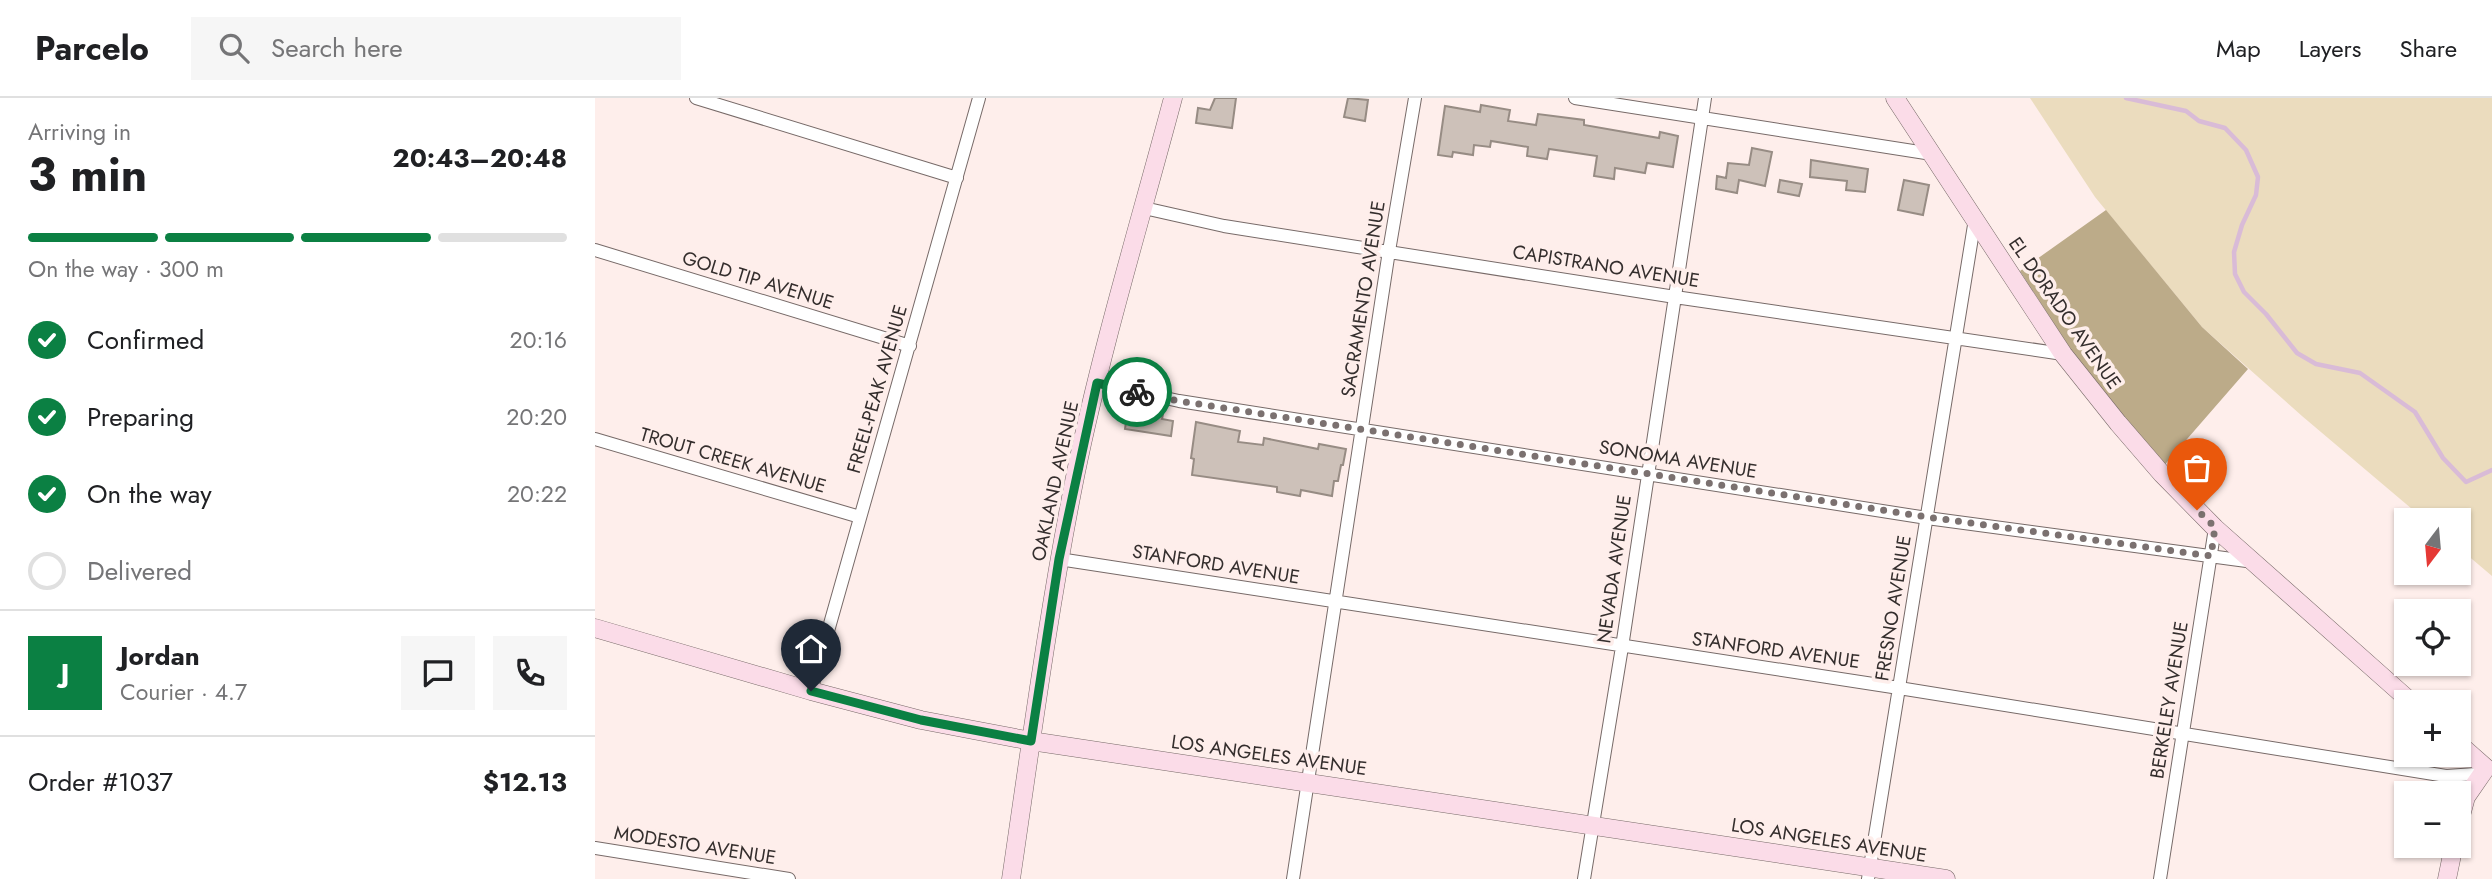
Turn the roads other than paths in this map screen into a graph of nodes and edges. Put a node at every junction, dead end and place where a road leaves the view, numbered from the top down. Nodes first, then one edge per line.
1 (696, 98) edge
2 (979, 98) edge
3 (1173, 98) edge
4 (1415, 98) edge
5 (1575, 98) edge
6 (1705, 98) edge
7 (1895, 98) edge
8 (1702, 118) junction
9 (1932, 154) junction
10 (957, 178) junction
11 (1144, 208) junction
12 (1975, 219) junction
13 (595, 250) edge
14 (1389, 251) junction
15 (1675, 297) junction
16 (1957, 337) junction
17 (910, 346) junction
18 (2063, 354) junction
19 (1097, 383) junction
20 (1363, 429) junction
21 (595, 439) edge
22 (1647, 474) junction
23 (860, 517) junction
24 (1927, 517) junction
25 (2215, 527) junction
26 (2211, 556) junction
27 (1059, 559) junction
28 (2255, 562) junction
29 (1336, 602) junction
30 (595, 628) edge
31 (1622, 647) junction
32 (1899, 688) junction
33 (2398, 690) edge
34 (811, 691) junction
35 (2184, 735) junction
36 (1031, 741) junction
37 (2471, 753) edge
38 (2490, 768) edge
39 (1310, 781) junction
40 (2471, 791) edge
41 (1593, 825) junction
42 (595, 848) edge
43 (2451, 858) edge
44 (1869, 873) edge
45 (719, 874) edge
46 (789, 879) edge
47 (1011, 879) edge
48 (1293, 879) edge
49 (1584, 879) edge
50 (1946, 879) edge
51 (2160, 879) edge
52 (2447, 879) edge

1 - 10 street
2 - 10 street, FREEL-PEAK AVENUE
3 - 11 street, OAKLAND AVENUE
4 - 14 street, SACRAMENTO AVENUE
5 - 8 street
6 - 8 street, NEVADA AVENUE
7 - 9 street, EL DORADO AVENUE
8 - 9 street
8 - 15 street, NEVADA AVENUE
9 - 12 street, EL DORADO AVENUE
10 - 17 street, FREEL-PEAK AVENUE
11 - 14 street, CAPISTRANO AVENUE
11 - 19 street, OAKLAND AVENUE
12 - 16 street, FRESNO AVENUE
12 - 18 street, EL DORADO AVENUE
13 - 17 street, GOLD TIP AVENUE
14 - 15 street, CAPISTRANO AVENUE
14 - 20 street, SACRAMENTO AVENUE
15 - 16 street, CAPISTRANO AVENUE
15 - 22 street, NEVADA AVENUE
16 - 18 street, CAPISTRANO AVENUE
16 - 24 street, FRESNO AVENUE
17 - 23 street, FREEL-PEAK AVENUE
18 - 25 street, EL DORADO AVENUE
19 - 20 street, SONOMA AVENUE
19 - 27 street, OAKLAND AVENUE
20 - 22 street, SONOMA AVENUE
20 - 29 street, SACRAMENTO AVENUE
21 - 23 street, TROUT CREEK AVENUE
22 - 24 street, SONOMA AVENUE
22 - 31 street, NEVADA AVENUE
23 - 34 street, FREEL-PEAK AVENUE
24 - 26 street, SONOMA AVENUE
24 - 32 street, FRESNO AVENUE
25 - 26 street, BERKELEY AVENUE
25 - 28 street, EL DORADO AVENUE
26 - 28 street, SONOMA AVENUE
26 - 35 street, BERKELEY AVENUE
27 - 29 street, STANFORD AVENUE
27 - 36 street, OAKLAND AVENUE
28 - 33 street, EL DORADO AVENUE
29 - 31 street, STANFORD AVENUE
29 - 39 street, SACRAMENTO AVENUE
30 - 34 street, LOS ANGELES AVENUE
31 - 32 street, STANFORD AVENUE
31 - 41 street, NEVADA AVENUE
32 - 35 street, STANFORD AVENUE
32 - 44 street, FRESNO AVENUE
34 - 36 street, LOS ANGELES AVENUE
35 - 38 street, STANFORD AVENUE
35 - 51 street, BERKELEY AVENUE
36 - 39 street, LOS ANGELES AVENUE
36 - 47 street, OAKLAND AVENUE
37 - 38 street
38 - 40 street
39 - 41 street, LOS ANGELES AVENUE
39 - 48 street, SACRAMENTO AVENUE
41 - 44 street, LOS ANGELES AVENUE
41 - 49 street, NEVADA AVENUE
42 - 45 street, MODESTO AVENUE
43 - 52 street
44 - 50 street, LOS ANGELES AVENUE
45 - 46 street, MODESTO AVENUE

